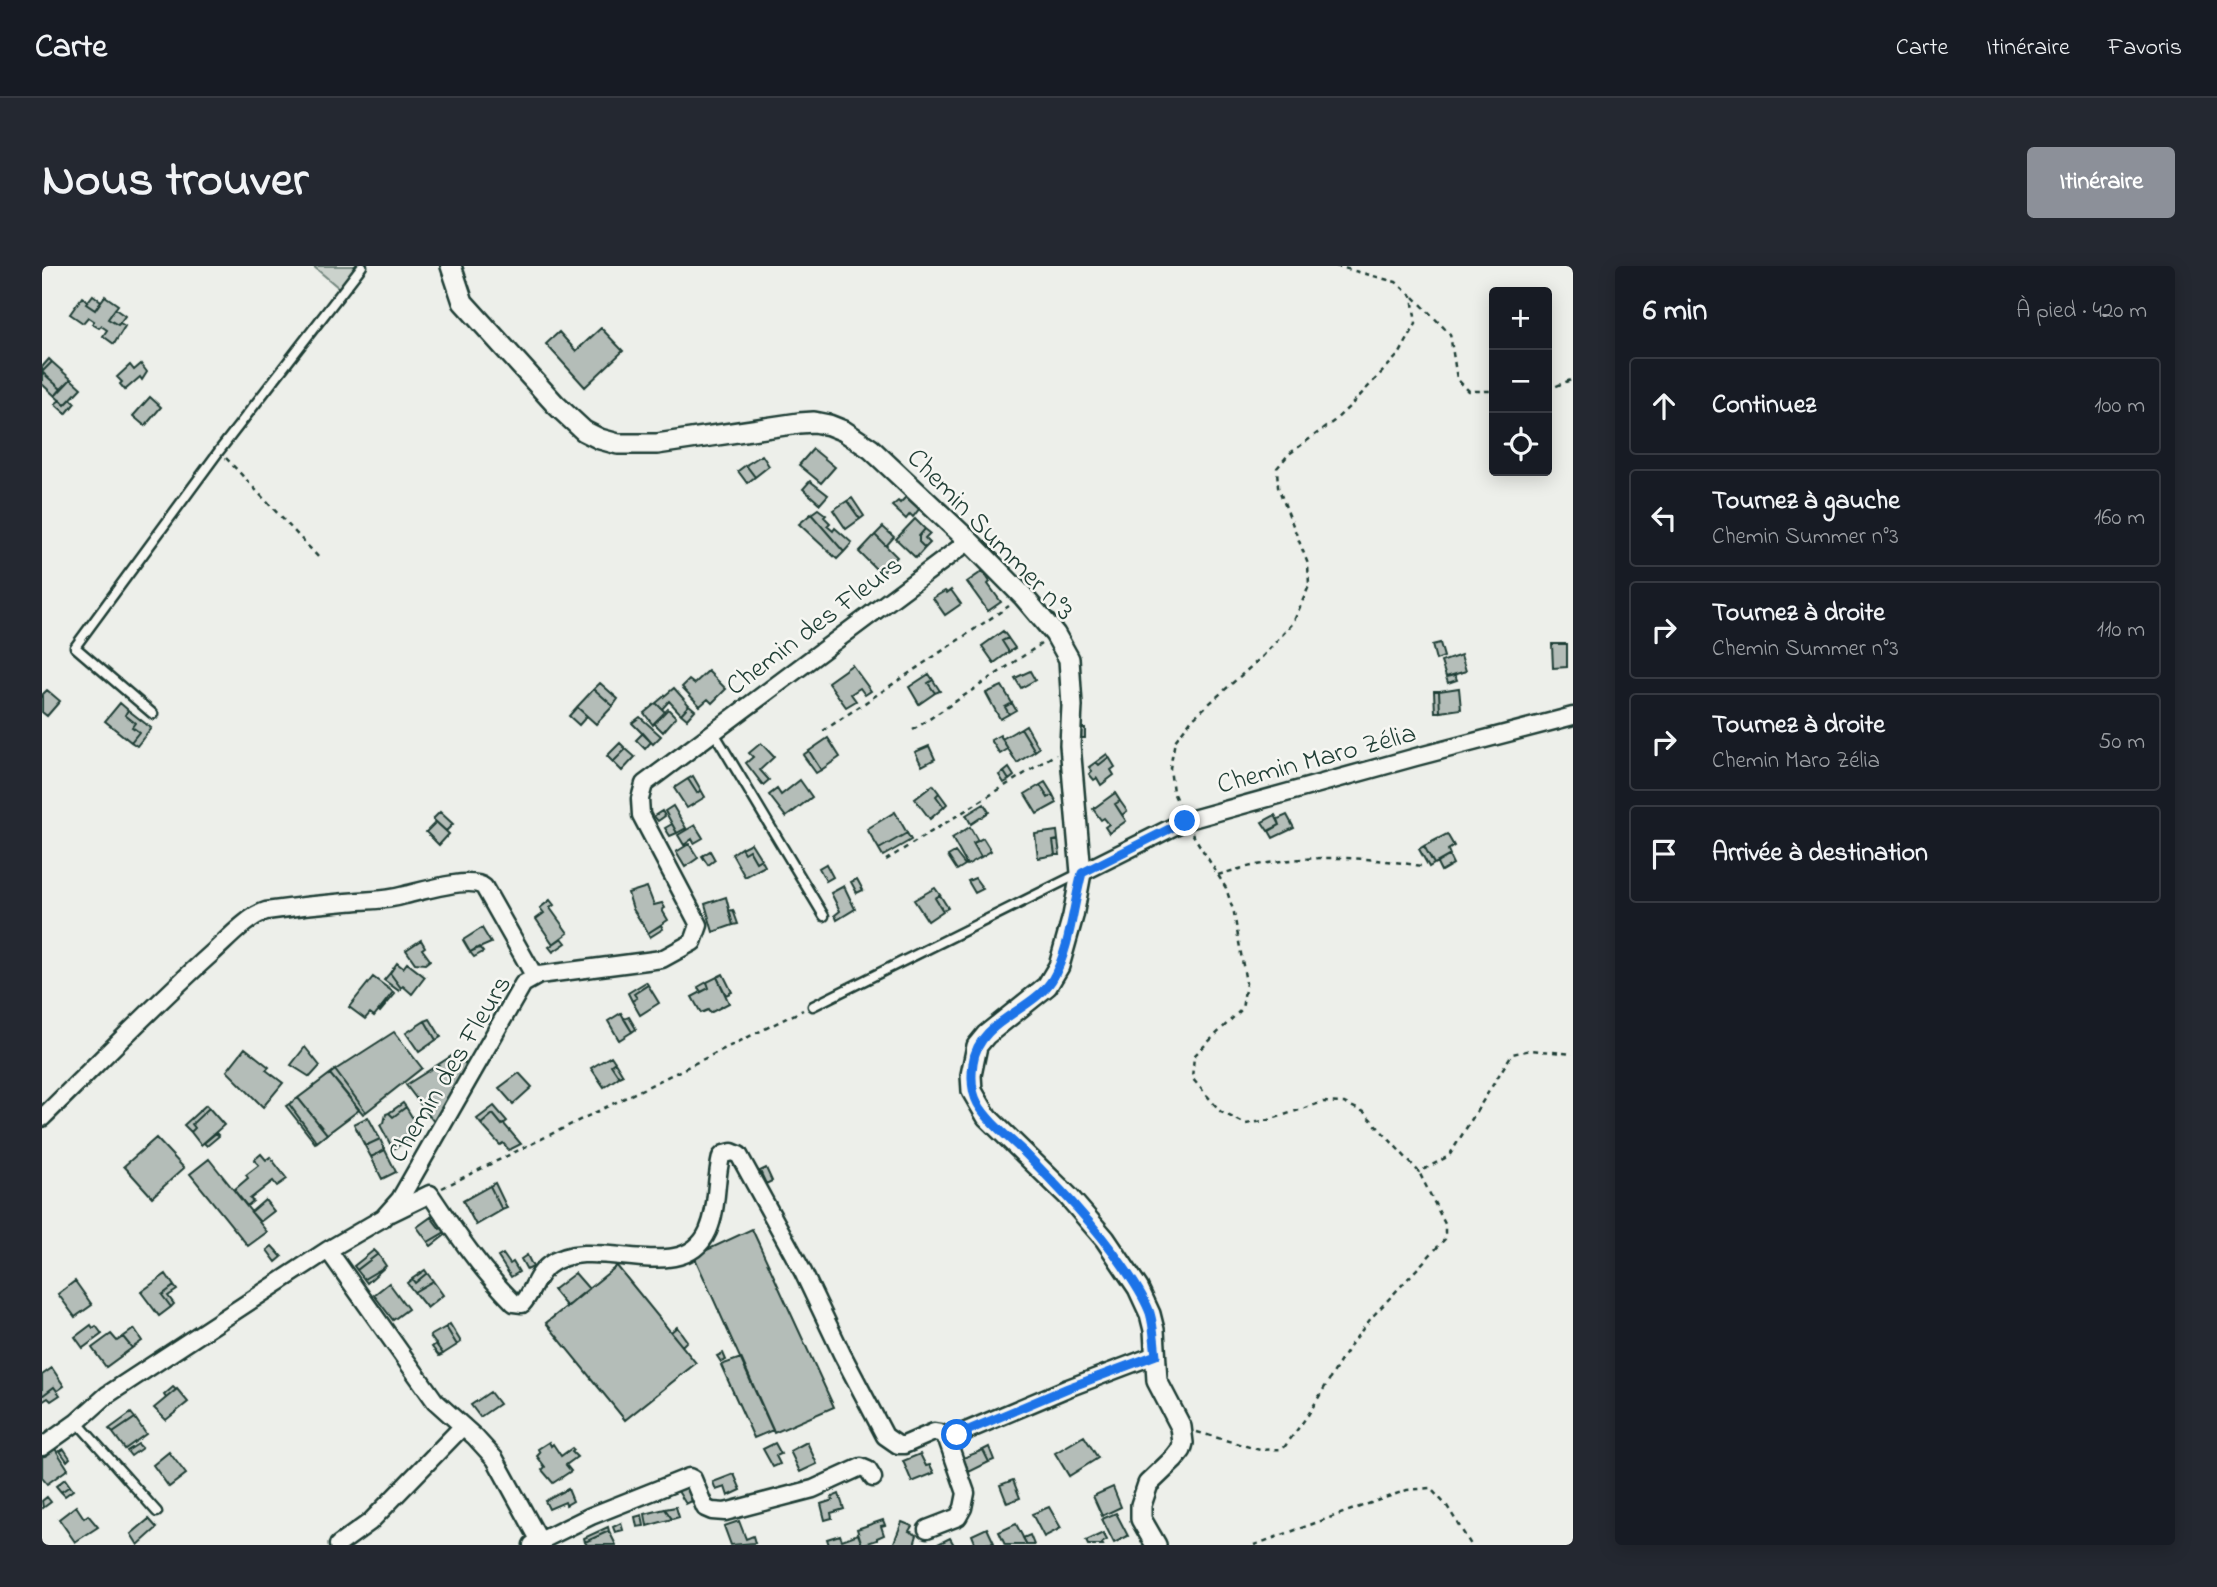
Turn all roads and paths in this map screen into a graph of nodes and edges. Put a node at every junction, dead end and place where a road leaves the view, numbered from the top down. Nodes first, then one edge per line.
1 (362, 266) edge
2 (451, 266) edge
3 (1412, 296) dead end
4 (1573, 379) edge
5 (1552, 388) edge
6 (1489, 391) edge
7 (219, 451) junction
8 (969, 541) junction
9 (321, 560) dead end
10 (1023, 596) junction
11 (1055, 634) junction
12 (153, 714) dead end
13 (1573, 716) edge
14 (913, 730) dead end
15 (713, 731) junction
16 (823, 731) dead end
17 (1070, 745) junction
18 (886, 860) dead end
19 (1421, 866) dead end
20 (1082, 873) junction
21 (1218, 874) dead end
22 (824, 916) dead end
23 (535, 977) junction
24 (813, 1006) joint
25 (42, 1118) edge
26 (1419, 1172) dead end
27 (429, 1194) junction
28 (383, 1218) junction
29 (328, 1250) junction
30 (1156, 1355) junction
31 (78, 1422) junction
32 (463, 1426) junction
33 (1181, 1427) junction
34 (947, 1439) junction
35 (42, 1447) edge
36 (873, 1478) dead end
37 (158, 1512) dead end
38 (927, 1529) dead end
39 (538, 1544) edge
40 (338, 1545) edge
41 (1156, 1545) edge
42 (1254, 1545) edge
43 (1471, 1545) edge

1 - 7 lane
2 - 8 street, Chemin Summer n°3
3 - 6 path
4 - 5 path
7 - 9 path
7 - 12 lane
8 - 10 street, Chemin Summer n°3
8 - 15 street, Chemin des Fleurs
10 - 11 street, Chemin Summer n°3
10 - 16 path
11 - 14 path
11 - 17 street, Chemin Summer n°3
13 - 20 street, Chemin Maro Zélia
15 - 22 lane
15 - 23 street, Chemin des Fleurs
17 - 18 path
17 - 20 street, Chemin Summer n°3
19 - 21 path
20 - 24 lane
20 - 30 street, Chemin Summer n°3
23 - 25 street
23 - 28 street, Chemin des Fleurs
24 - 27 path
26 - 33 path
27 - 28 street
27 - 34 street
28 - 29 street, Chemin des Fleurs
29 - 31 street, Chemin des Fleurs
29 - 32 street
30 - 33 street, Chemin Summer n°3
30 - 34 street
31 - 35 street, Chemin des Fleurs
31 - 37 lane
32 - 39 street
32 - 40 street
33 - 41 street
34 - 38 street
36 - 39 street
42 - 43 path

